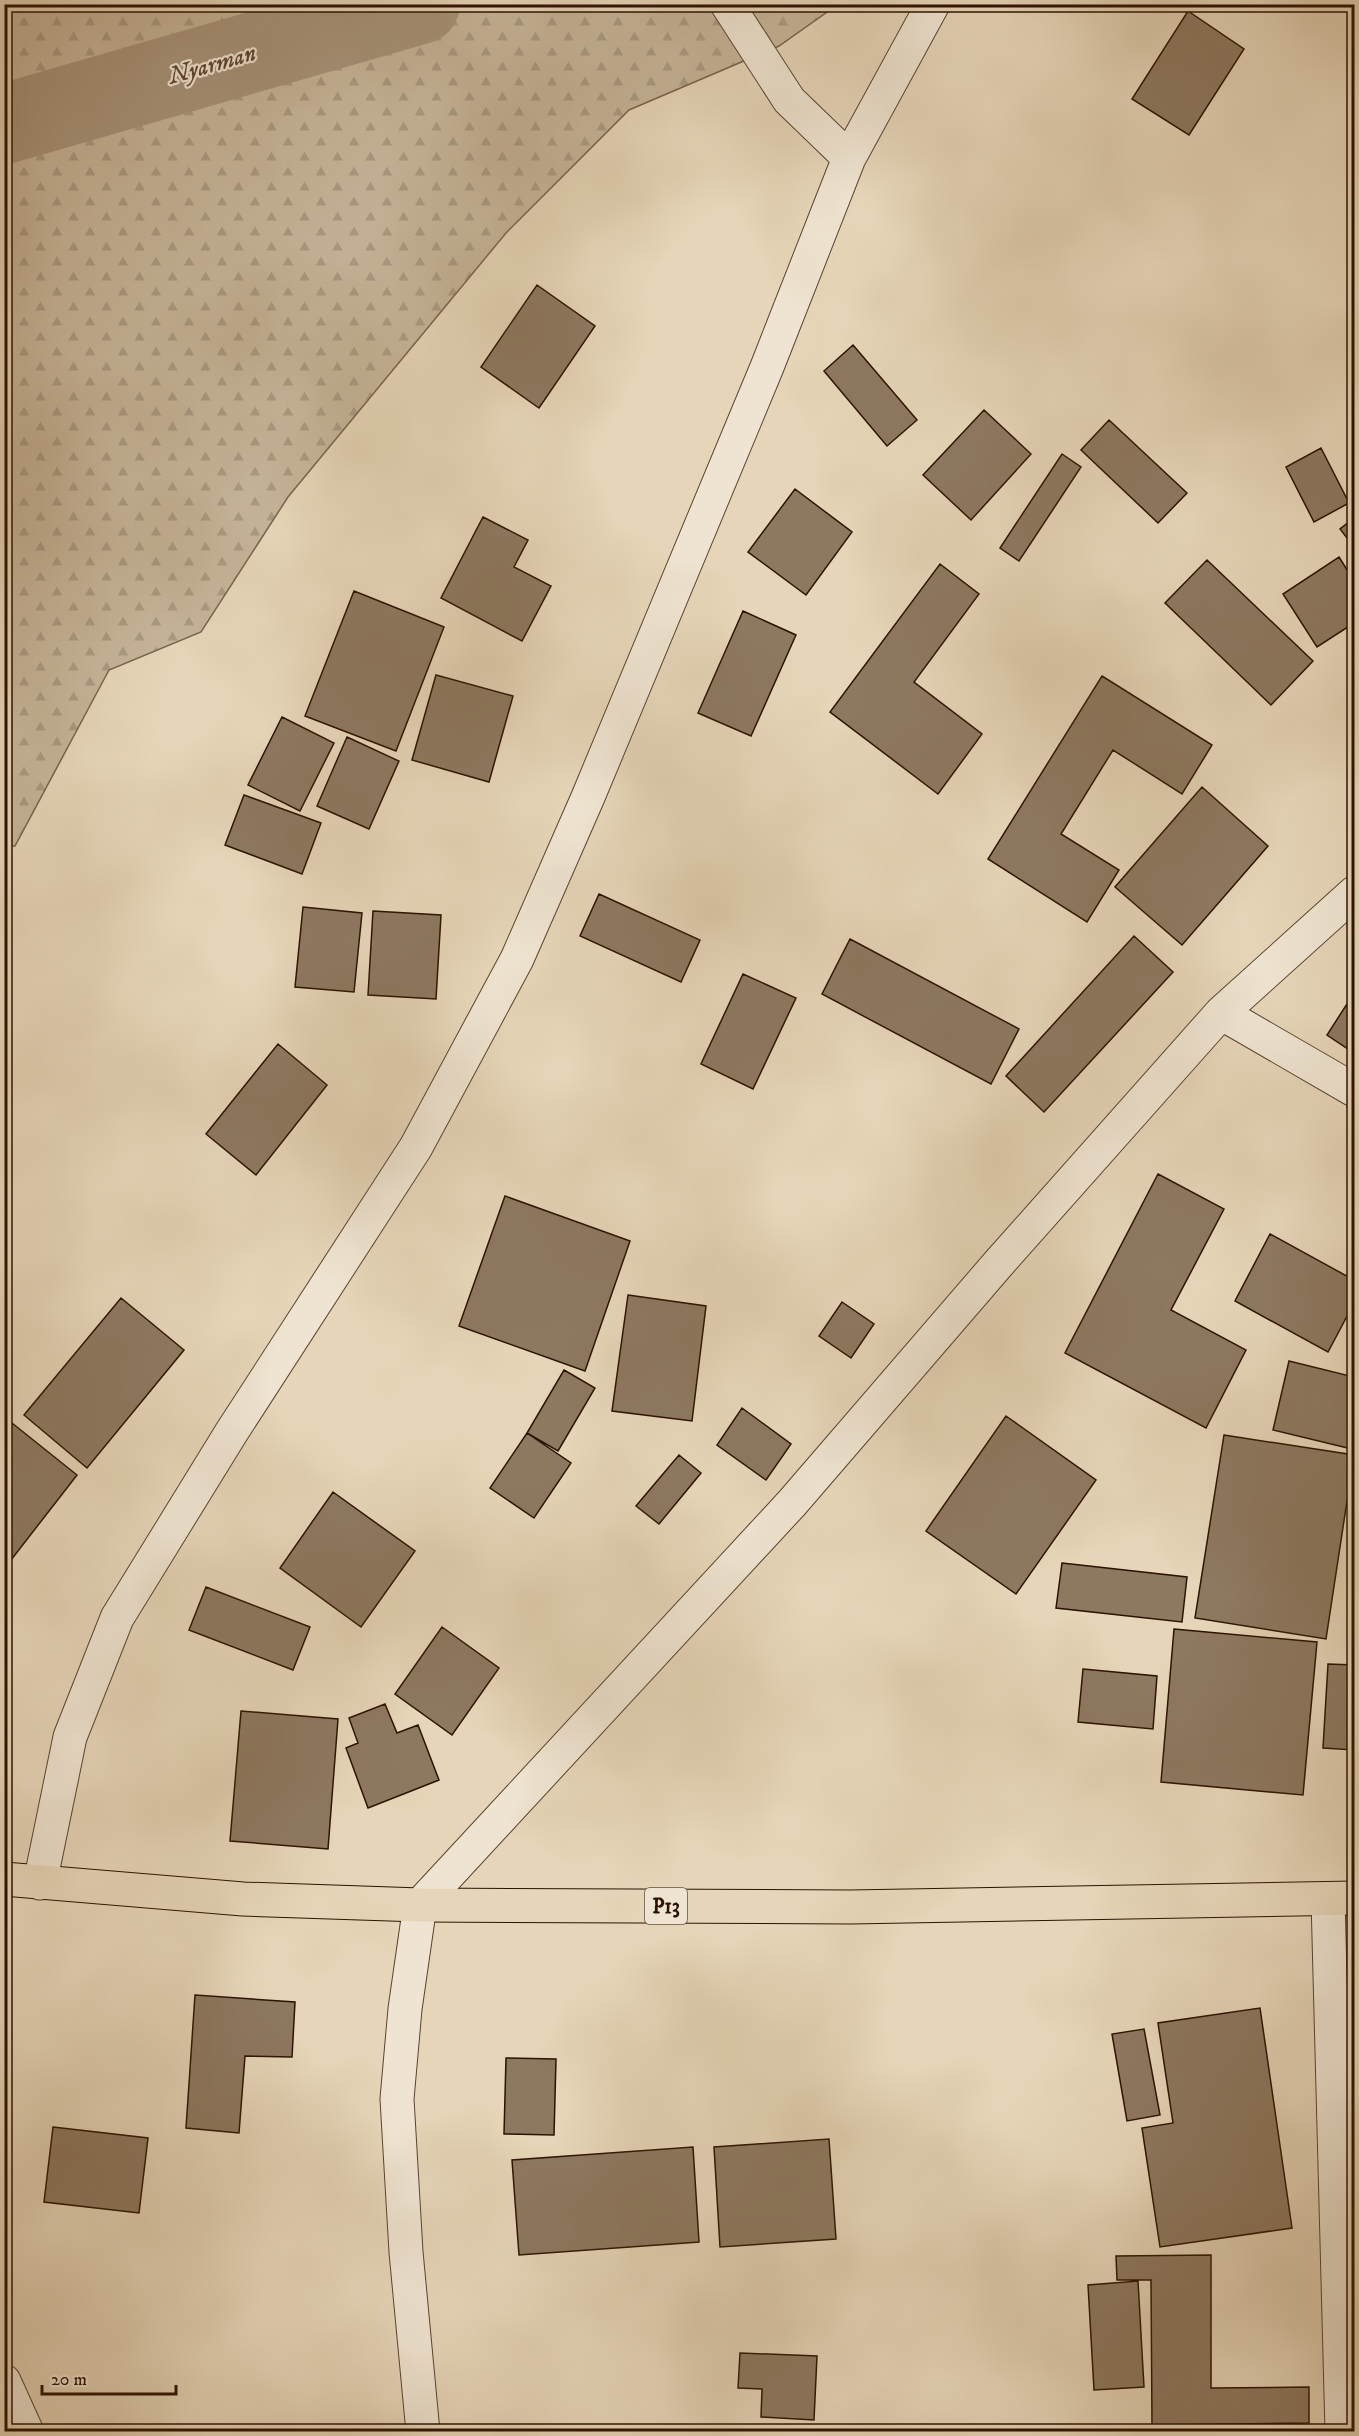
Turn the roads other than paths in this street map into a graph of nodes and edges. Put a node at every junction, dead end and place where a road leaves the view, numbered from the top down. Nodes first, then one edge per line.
1 (727, 4) edge
2 (933, 4) edge
3 (849, 158) junction
4 (1354, 894) edge
5 (1221, 1013) junction
6 (1354, 1090) edge
7 (4, 1879) edge
8 (40, 1883) junction
9 (1341, 1898) edge
10 (420, 1905) junction
11 (4, 2381) edge
12 (27, 2432) edge
13 (423, 2432) edge
14 (1342, 2432) edge

1 - 3 street
2 - 3 street
3 - 8 street
4 - 5 street
5 - 6 street
5 - 10 street
7 - 8 main road, P13
8 - 10 main road, P13
9 - 10 main road, P13
9 - 14 street
10 - 13 street
11 - 12 street

